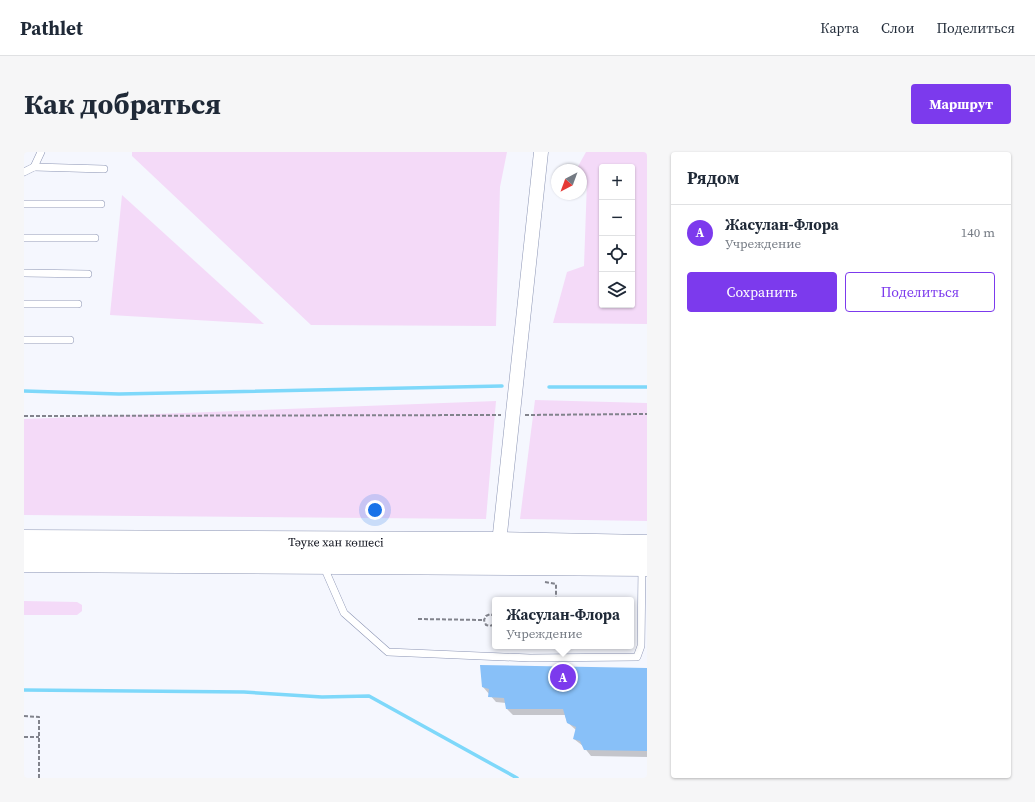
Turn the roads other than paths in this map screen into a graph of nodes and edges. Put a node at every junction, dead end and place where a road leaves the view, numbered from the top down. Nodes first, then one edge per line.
1 (41, 152) edge
2 (541, 152) edge
3 (34, 167) junction
4 (104, 169) dead end
5 (24, 172) edge
6 (24, 204) edge
7 (101, 204) dead end
8 (24, 238) edge
9 (95, 238) dead end
10 (24, 273) edge
11 (88, 274) dead end
12 (24, 304) edge
13 (78, 304) dead end
14 (24, 340) edge
15 (70, 340) dead end
16 (24, 541) edge
17 (499, 543) junction
18 (645, 559) edge
19 (24, 561) edge
20 (322, 563) junction

1 - 3 lane
2 - 17 street
3 - 4 lane
3 - 5 lane
6 - 7 lane
8 - 9 lane
10 - 11 lane
12 - 13 lane
14 - 15 lane
16 - 17 main road, Тәуке хан көшесі
17 - 18 main road, Тәуке хан көшесі
18 - 20 main road, Тәуке хан көшесі
18 - 20 lane
19 - 20 main road, Тәуке хан көшесі

